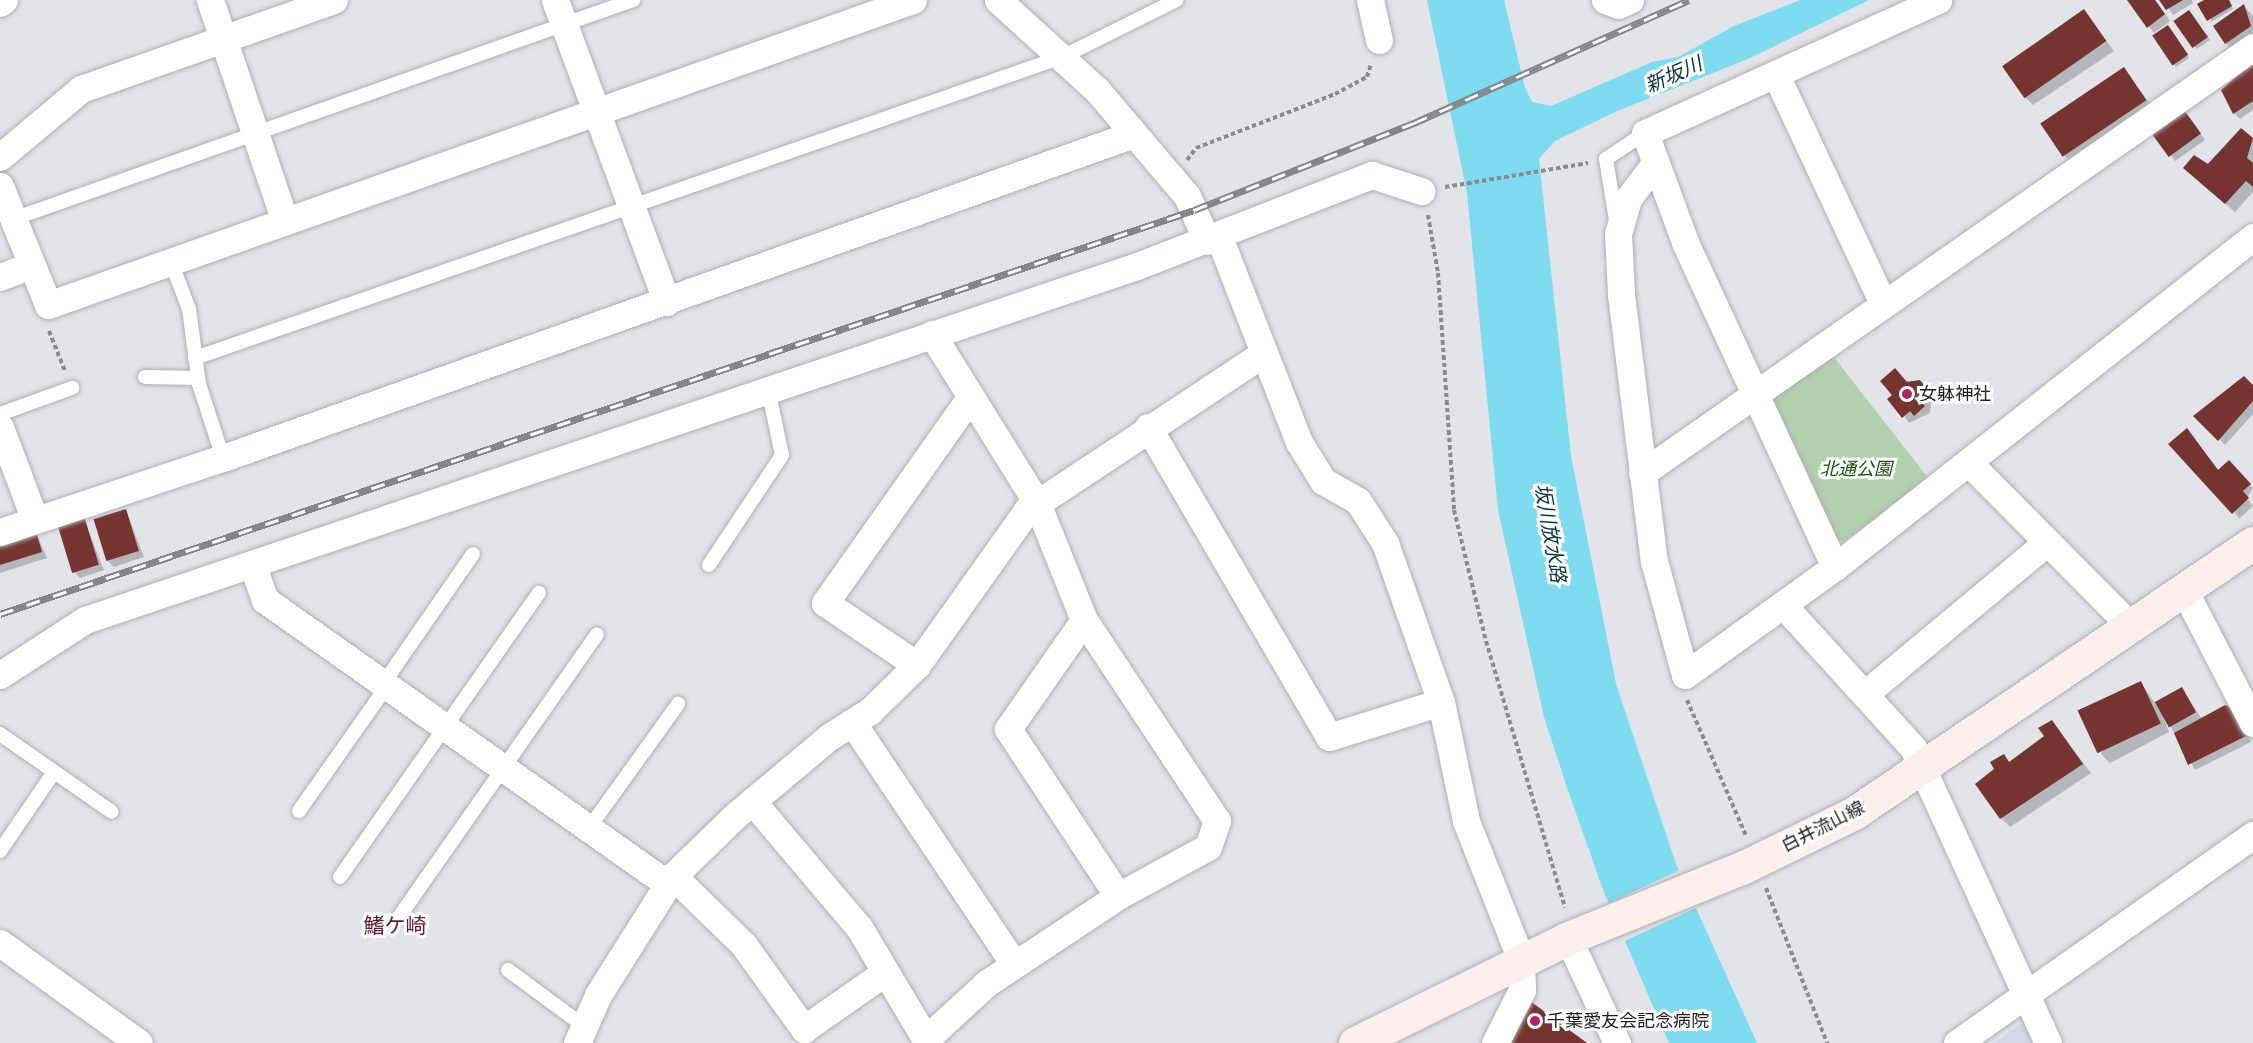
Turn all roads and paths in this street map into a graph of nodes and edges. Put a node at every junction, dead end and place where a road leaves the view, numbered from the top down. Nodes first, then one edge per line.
1 (4, 0) edge
2 (210, 0) edge
3 (334, 0) edge
4 (633, 0) edge
5 (913, 0) edge
6 (998, 0) edge
7 (1177, 0) edge
8 (1370, 0) edge
9 (1605, 0) edge
10 (1630, 0) edge
11 (1938, 0) edge
12 (0, 3) edge
13 (559, 12) edge
14 (222, 39) junction
15 (1378, 40) joint
16 (2253, 47) edge
17 (1062, 57) junction
18 (1776, 75) junction
19 (596, 112) junction
20 (255, 133) junction
21 (1645, 133) junction
22 (1134, 134) junction
23 (0, 157) edge
24 (1606, 159) junction
25 (1655, 163) junction
26 (1172, 181) junction
27 (0, 186) edge
28 (1420, 191) junction
29 (631, 205) junction
30 (13, 219) junction
31 (285, 222) junction
32 (1618, 234) junction
33 (2253, 237) edge
34 (1213, 239) junction
35 (171, 262) junction
36 (31, 265) junction
37 (0, 277) edge
38 (667, 302) junction
39 (1883, 303) junction
40 (48, 304) junction
41 (932, 334) junction
42 (1263, 354) junction
43 (195, 358) junction
44 (145, 377) dead end
45 (198, 378) junction
46 (72, 388) joint
47 (768, 389) junction
48 (1753, 393) junction
49 (969, 399) junction
50 (0, 414) edge
51 (0, 427) edge
52 (1148, 428) junction
53 (223, 458) junction
54 (1969, 463) junction
55 (1642, 473) junction
56 (1037, 504) junction
57 (35, 520) junction
58 (0, 532) edge
59 (2047, 542) junction
60 (2248, 553) edge
61 (473, 554) dead end
62 (252, 564) junction
63 (709, 565) dead end
64 (1835, 567) junction
65 (2183, 588) junction
66 (539, 593) dead end
67 (1784, 606) junction
68 (1084, 620) junction
69 (2127, 623) junction
70 (597, 634) dead end
71 (916, 664) junction
72 (0, 675) edge
73 (384, 686) junction
74 (1866, 693) junction
75 (1441, 702) junction
76 (678, 704) dead end
77 (852, 722) junction
78 (2253, 723) edge
79 (445, 729) junction
80 (0, 735) edge
81 (503, 769) junction
82 (1925, 770) junction
83 (54, 772) junction
84 (752, 801) junction
85 (299, 811) dead end
86 (111, 812) dead end
87 (589, 828) junction
88 (2253, 835) edge
89 (0, 851) edge
90 (340, 877) dead end
91 (671, 881) junction
92 (1118, 896) junction
93 (399, 917) dead end
94 (1572, 931) junction
95 (0, 943) edge
96 (1521, 960) junction
97 (1014, 964) junction
98 (508, 970) dead end
99 (884, 974) junction
100 (2025, 992) junction
101 (581, 1034) edge
102 (927, 1041) edge
103 (139, 1043) edge
104 (1355, 1043) edge
105 (1495, 1043) edge
106 (1617, 1043) edge
107 (1957, 1043) edge
108 (2048, 1043) edge

1 - 12 street
2 - 14 street
3 - 14 street
4 - 13 lane
5 - 19 street
6 - 17 street
7 - 17 lane
8 - 15 street
9 - 10 street
11 - 18 street
13 - 19 street
13 - 20 lane
14 - 20 street
14 - 23 street
15 - 26 path
16 - 39 street
17 - 22 street
17 - 29 lane
18 - 21 street
18 - 39 street
19 - 29 street
19 - 31 street
20 - 30 lane
20 - 31 street
21 - 24 lane
21 - 25 street
22 - 26 street
22 - 38 street
24 - 28 path
24 - 32 lane
25 - 32 street
25 - 48 street
26 - 34 street
27 - 30 street
28 - 34 street
28 - 94 path
29 - 38 street
29 - 43 lane
30 - 36 street
31 - 35 street
32 - 55 street
33 - 54 street
34 - 41 street
34 - 42 street
35 - 40 street
35 - 43 lane
36 - 37 street
36 - 40 street
38 - 53 street
39 - 48 street
40 - 46 path
41 - 47 street
41 - 49 street
42 - 52 street
42 - 75 street
43 - 45 lane
44 - 45 lane
45 - 53 lane
46 - 50 lane
47 - 62 street
47 - 63 lane
48 - 55 street
48 - 64 street
49 - 56 street
49 - 71 street
51 - 57 street
52 - 56 street
52 - 75 street
53 - 57 street
54 - 59 street
54 - 64 street
55 - 67 street
56 - 68 street
56 - 71 street
57 - 58 street
59 - 69 street
59 - 74 street
60 - 65 main road, 白井流山線
61 - 73 lane
62 - 72 street
62 - 73 street
64 - 67 street
65 - 69 main road, 白井流山線
65 - 78 street
66 - 79 lane
67 - 74 street
68 - 92 street
68 - 92 street
69 - 82 main road, 白井流山線
70 - 81 lane
71 - 77 street
73 - 79 street
73 - 85 lane
74 - 82 street
75 - 96 street
76 - 87 lane
77 - 84 street
77 - 97 street
79 - 81 street
79 - 90 lane
80 - 83 lane
81 - 87 street
81 - 93 lane
82 - 94 main road, 白井流山線
82 - 100 street
83 - 86 lane
83 - 89 lane
84 - 91 street
84 - 99 street
87 - 91 street
88 - 100 street
91 - 99 street
91 - 101 street
92 - 97 street
94 - 96 main road, 白井流山線
94 - 106 street
95 - 103 street
96 - 104 main road, 白井流山線
96 - 105 street
97 - 102 street
98 - 101 lane
99 - 102 street
100 - 107 street
100 - 108 street

